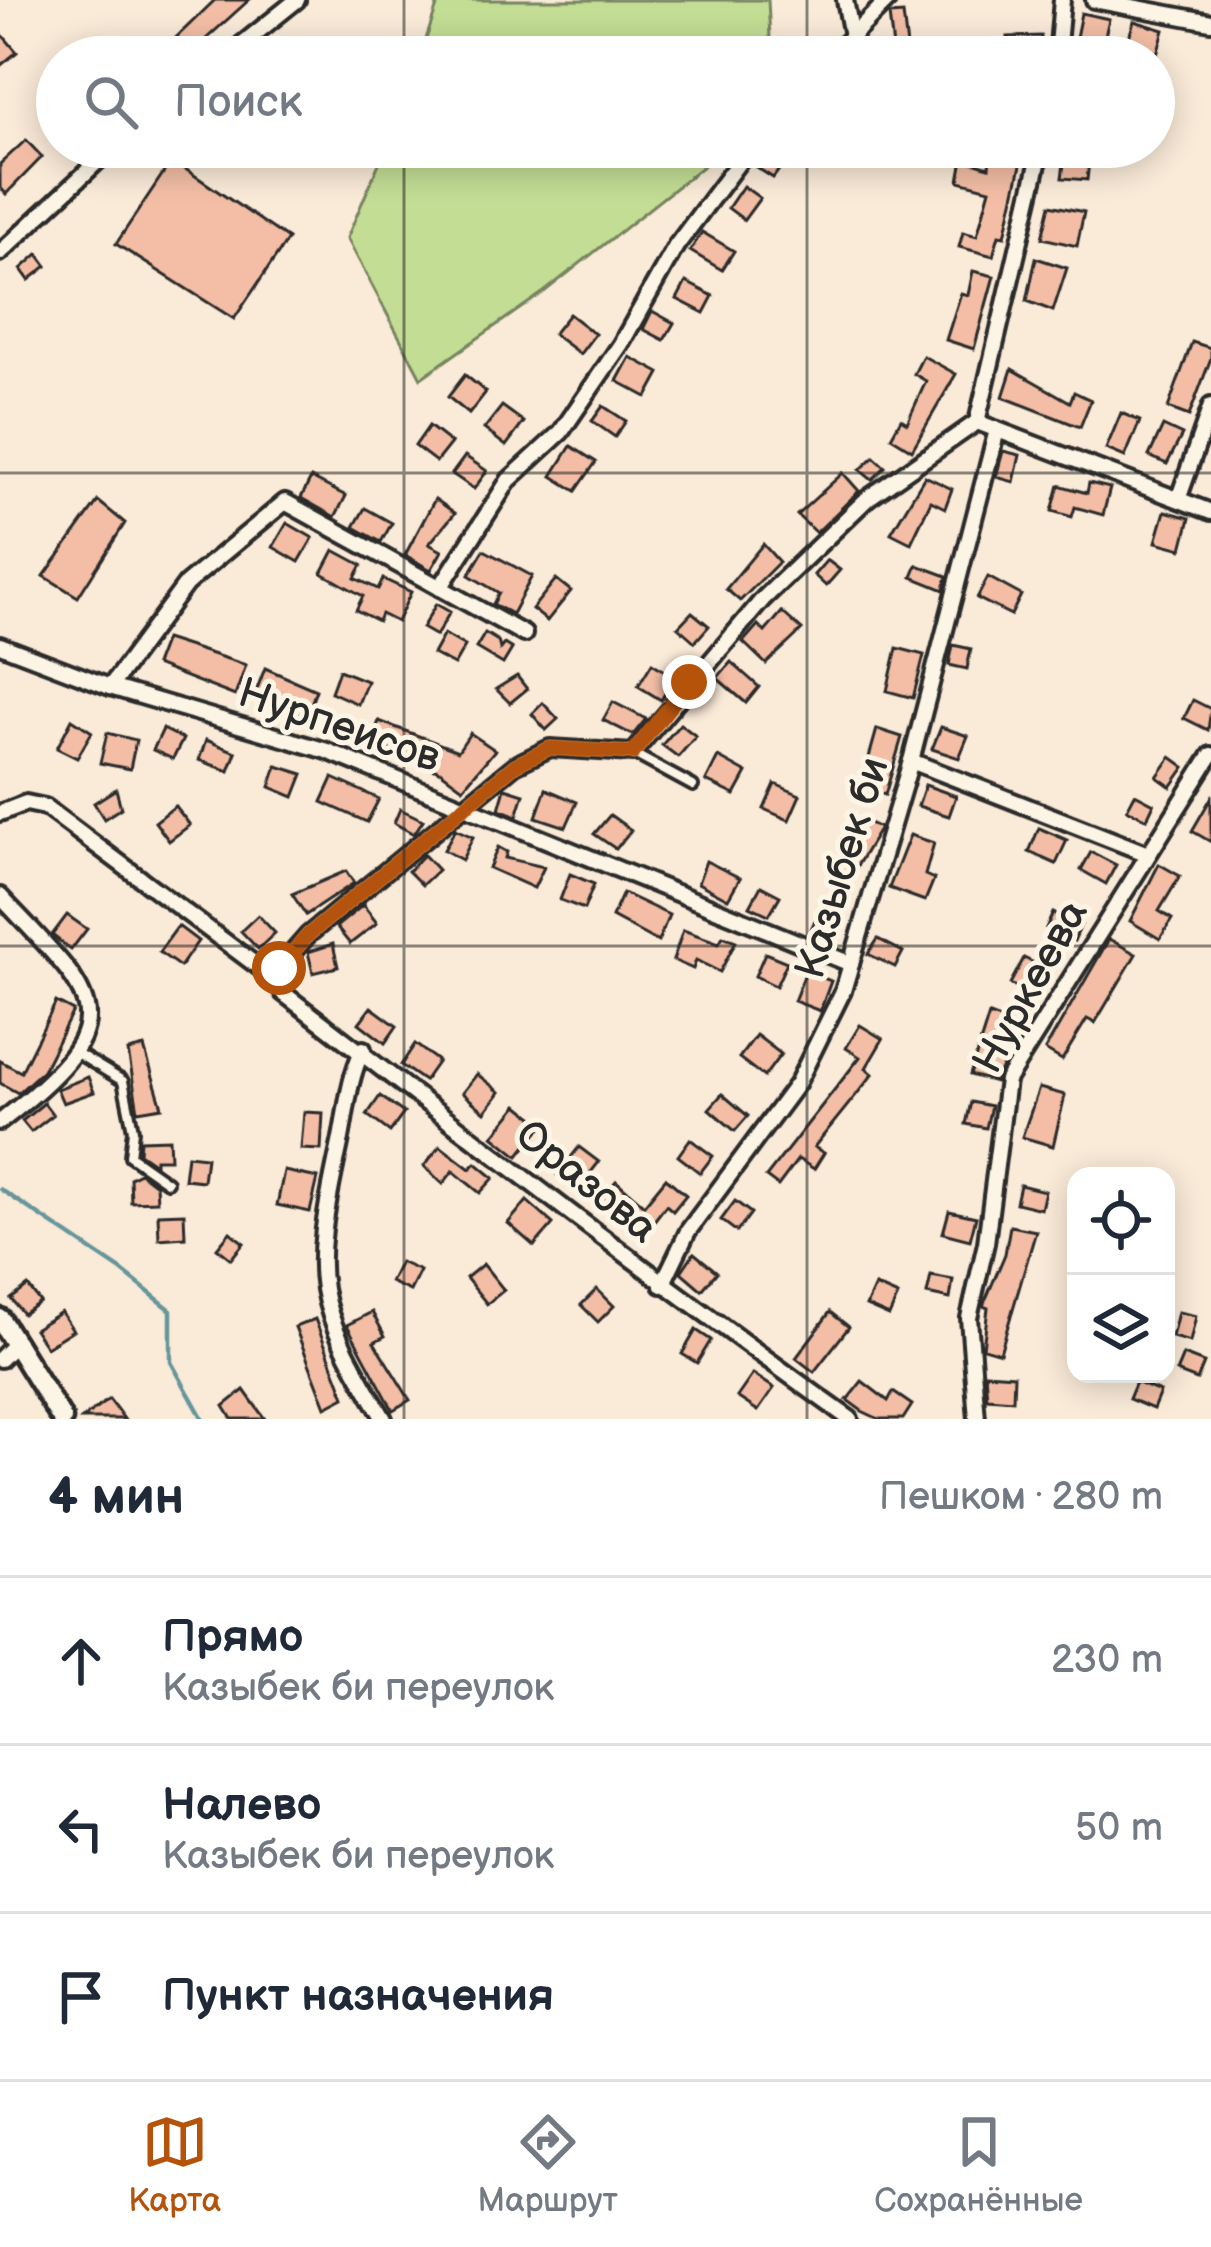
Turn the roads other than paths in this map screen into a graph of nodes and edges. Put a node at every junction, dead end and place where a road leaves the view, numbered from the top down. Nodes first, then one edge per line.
1 (297, 0) edge
2 (845, 0) edge
3 (888, 0) edge
4 (1062, 0) edge
5 (1094, 0) edge
6 (1211, 22) edge
7 (252, 36) edge
8 (852, 36) joint
9 (1059, 36) edge
10 (91, 168) edge
11 (734, 168) edge
12 (1037, 168) edge
13 (0, 253) edge
14 (1211, 406) edge
15 (977, 422) junction
16 (997, 430) junction
17 (1180, 497) junction
18 (1211, 512) edge
19 (440, 588) junction
20 (524, 634) dead end
21 (0, 645) edge
22 (110, 687) junction
23 (633, 753) junction
24 (1211, 755) edge
25 (911, 761) junction
26 (693, 786) dead end
27 (466, 805) junction
28 (0, 813) edge
29 (1148, 854) junction
30 (0, 896) edge
31 (851, 964) junction
32 (280, 987) junction
33 (363, 1049) junction
34 (75, 1052) junction
35 (0, 1122) edge
36 (167, 1182) dead end
37 (662, 1285) junction
38 (0, 1319) edge
39 (17, 1342) junction
40 (0, 1359) edge
41 (62, 1419) edge
42 (384, 1419) edge
43 (850, 1419) edge
44 (977, 1419) edge

1 - 7 street
2 - 8 street
3 - 8 street
4 - 9 street
5 - 6 street
10 - 13 street
11 - 19 street
12 - 15 street
14 - 17 street
15 - 16 street
15 - 23 street
16 - 17 street
16 - 25 street, Казыбек би
17 - 18 street
19 - 20 street
19 - 22 street
21 - 22 street, Нурпеисов
22 - 27 street, Нурпеисов
23 - 26 lane
23 - 27 street
24 - 29 street, Нуркеева
25 - 29 street
25 - 31 street, Казыбек би
27 - 31 street, Нурпеисов
27 - 32 street
28 - 32 street, Оразова
29 - 44 street, Нуркеева
30 - 34 street
31 - 37 street, Казыбек би
32 - 33 street, Оразова
33 - 37 street, Оразова
33 - 42 street
34 - 35 street
34 - 36 lane
37 - 43 street, Оразова
38 - 39 street
39 - 40 street
39 - 41 street

